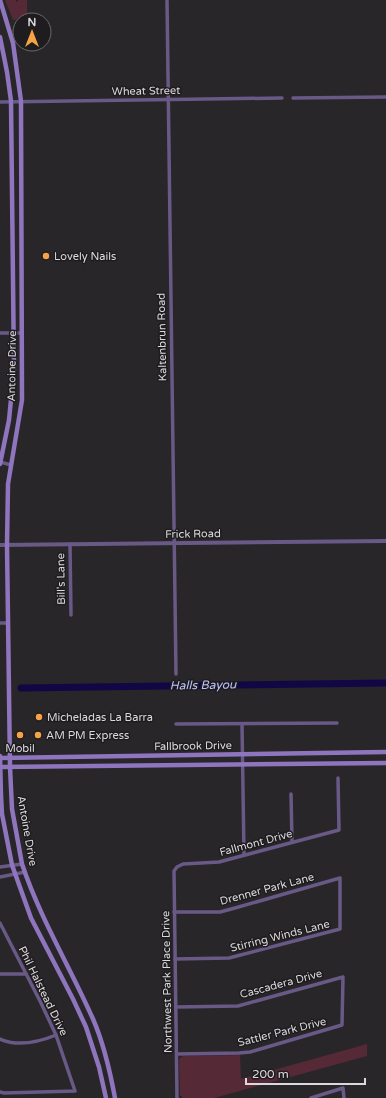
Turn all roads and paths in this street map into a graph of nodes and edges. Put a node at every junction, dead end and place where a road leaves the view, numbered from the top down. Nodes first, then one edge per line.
1 (0, 0) edge
2 (167, 0) edge
3 (0, 37) edge
4 (386, 97) edge
5 (282, 98) dead end
6 (293, 98) dead end
7 (168, 99) junction
8 (10, 101) junction
9 (21, 101) junction
10 (0, 102) edge
11 (12, 227) junction
12 (22, 227) junction
13 (0, 333) edge
14 (13, 333) junction
15 (22, 333) junction
16 (0, 463) edge
17 (10, 465) junction
18 (386, 541) edge
19 (174, 543) junction
20 (70, 544) junction
21 (0, 545) edge
22 (7, 545) junction
23 (71, 615) dead end
24 (8, 623) junction
25 (0, 624) edge
26 (176, 674) dead end
27 (337, 722) dead end
28 (176, 724) dead end
29 (242, 724) junction
30 (386, 752) edge
31 (242, 755) junction
32 (0, 756) edge
33 (114, 756) junction
34 (11, 758) junction
35 (386, 763) edge
36 (242, 765) junction
37 (114, 766) junction
38 (0, 767) edge
39 (10, 767) junction
40 (338, 778) dead end
41 (291, 794) dead end
42 (292, 842) junction
43 (244, 855) junction
44 (22, 864) junction
45 (12, 865) junction
46 (0, 867) edge
47 (177, 867) joint
48 (25, 872) junction
49 (15, 874) junction
50 (0, 877) edge
51 (174, 912) junction
52 (0, 924) edge
53 (340, 929) joint
54 (61, 954) junction
55 (52, 959) junction
56 (175, 959) junction
57 (0, 974) edge
58 (26, 974) junction
59 (343, 977) joint
60 (176, 1007) junction
61 (56, 1035) junction
62 (0, 1039) edge
63 (177, 1054) junction
64 (109, 1065) junction
65 (99, 1067) junction
66 (0, 1092) edge
67 (106, 1098) edge
68 (115, 1098) edge
69 (177, 1098) edge
70 (311, 1098) edge
71 (344, 1098) edge

1 - 9 main road, Antoine Drive
2 - 7 street, Kaltenbrun Road
3 - 8 main road, Antoine Drive
4 - 6 street
5 - 7 street, Wheat Street
7 - 9 street, Wheat Street
7 - 19 street, Kaltenbrun Road
8 - 9 street, Wheat Street
8 - 10 street, Wheat Street
8 - 11 main road, Antoine Drive
9 - 12 main road, Antoine Drive
11 - 12 main road
11 - 14 main road, Antoine Drive
12 - 15 main road, Antoine Drive
13 - 14 street
14 - 15 street
14 - 16 main road, Antoine Drive
15 - 17 main road, Antoine Drive
16 - 17 street
17 - 22 main road, Antoine Drive
18 - 19 street, Frick Road
19 - 20 street, Frick Road
19 - 26 street, Kaltenbrun Road
20 - 22 street, Frick Road
20 - 23 street, Bill's Lane
21 - 22 street, Frick Road
22 - 24 main road, Antoine Drive
24 - 25 street
24 - 34 main road, Antoine Drive
27 - 29 street
28 - 29 street
29 - 31 street
30 - 31 main road, Fallbrook Drive
31 - 33 main road, Fallbrook Drive
31 - 36 street
32 - 34 main road, Fallbrook Drive
32 - 38 main road, Antoine Drive
33 - 34 main road, Fallbrook Drive
33 - 37 main road
34 - 39 main road, Antoine Drive
35 - 36 main road, Fallbrook Drive
36 - 37 main road, Fallbrook Drive
36 - 43 street
37 - 39 main road, Fallbrook Drive
38 - 39 main road, Fallbrook Drive
38 - 45 main road, Antoine Drive
39 - 44 main road, Antoine Drive
40 - 42 street, Fallmont Drive
41 - 42 street
42 - 43 street, Fallmont Drive
43 - 47 street, Fallmont Drive
44 - 45 street
44 - 48 main road, Antoine Drive
45 - 46 street
45 - 49 main road, Antoine Drive
47 - 51 street, Northwest Park Place Drive
48 - 49 street
48 - 54 main road, Antoine Drive
49 - 50 street
49 - 55 main road, Antoine Drive
51 - 53 street, Drenner Park Lane
51 - 56 street, Northwest Park Place Drive
52 - 58 street, Phil Halstead Drive
53 - 56 street, Stirring Winds Lane
54 - 55 main road
54 - 64 main road, Antoine Drive
55 - 65 main road, Antoine Drive
56 - 60 street, Northwest Park Place Drive
57 - 58 street
58 - 61 street, Phil Halstead Drive
59 - 60 street, Cascadera Drive
59 - 63 street, Sattler Park Drive
60 - 63 street, Northwest Park Place Drive
61 - 62 street
61 - 66 street, Phil Halstead Drive
63 - 69 street, Northwest Park Place Drive
64 - 65 main road
64 - 68 main road, Antoine Drive
65 - 67 main road, Antoine Drive
70 - 71 street

